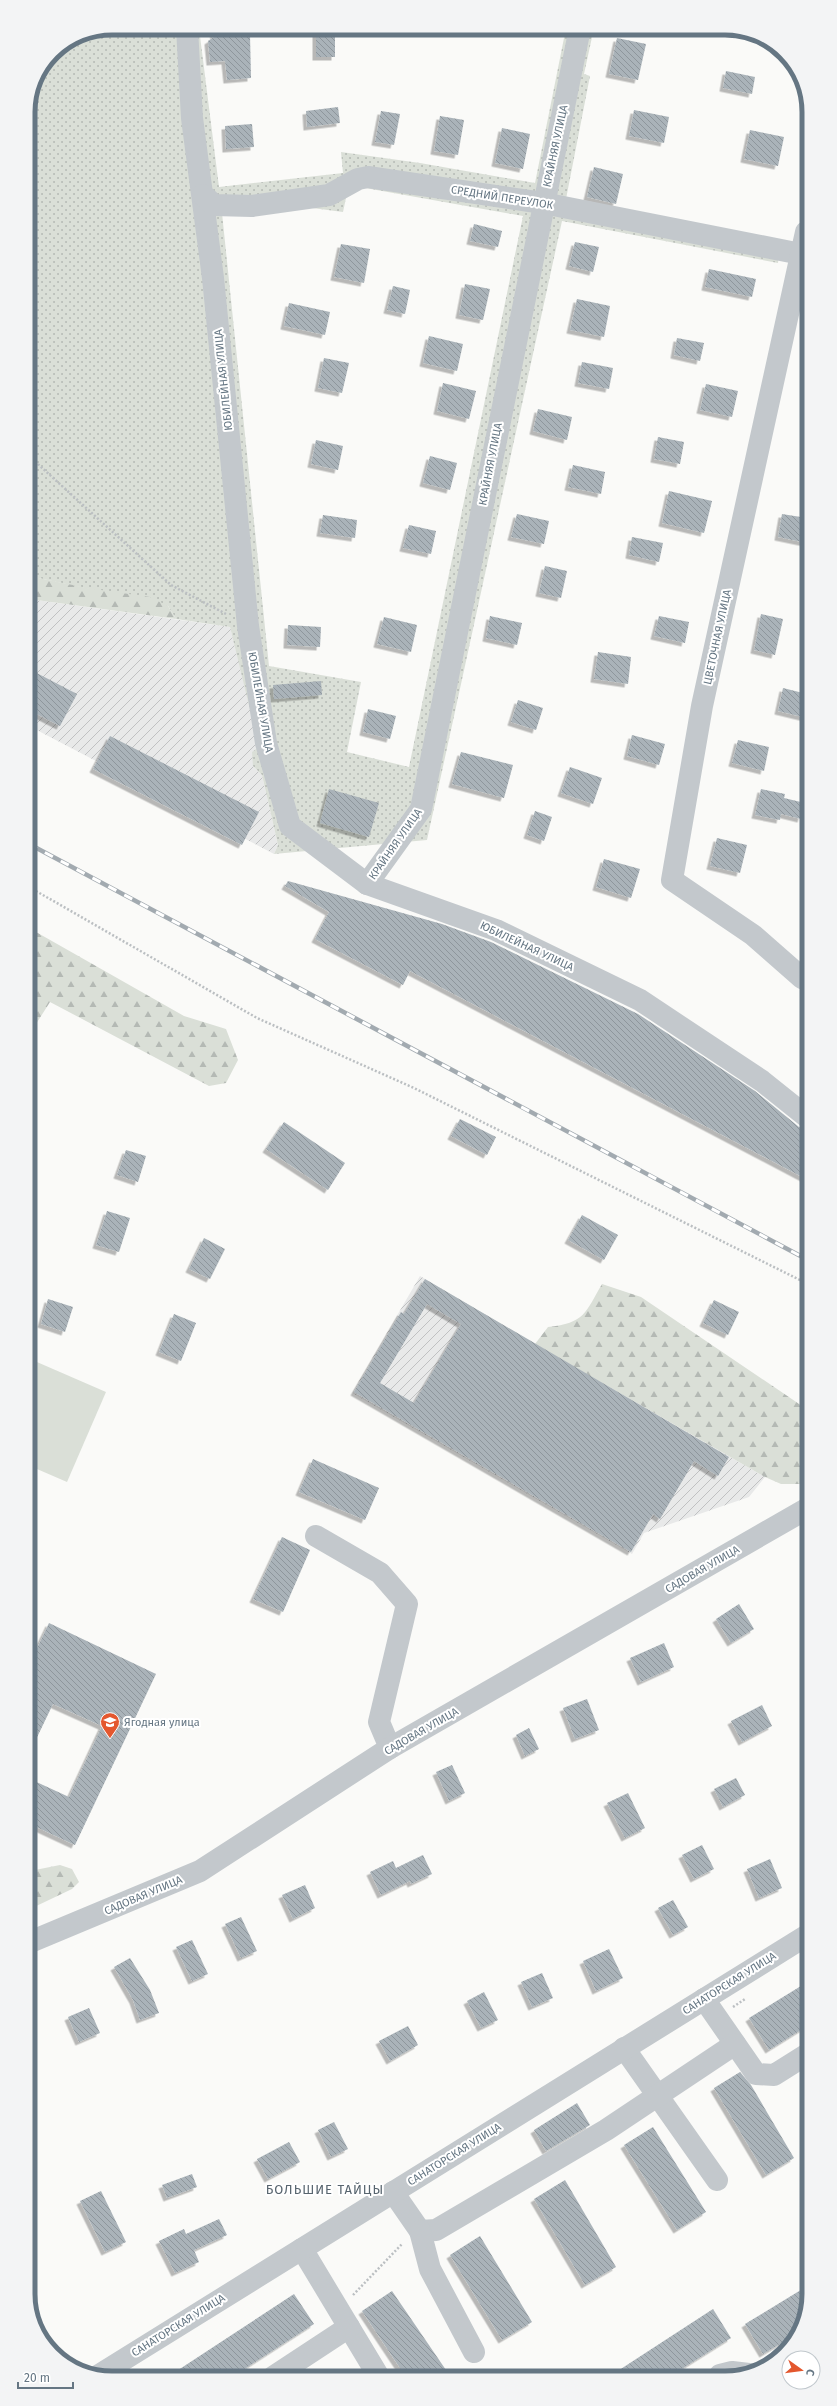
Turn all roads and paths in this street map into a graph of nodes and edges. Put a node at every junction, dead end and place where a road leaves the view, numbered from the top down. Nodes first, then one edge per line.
1 (187, 35) edge
2 (579, 35) edge
3 (203, 194) junction
4 (543, 203) junction
5 (802, 254) edge
6 (802, 263) edge
7 (35, 461) edge
8 (248, 626) junction
9 (367, 884) junction
10 (35, 890) edge
11 (802, 978) edge
12 (802, 1113) edge
13 (802, 1281) edge
14 (802, 1511) edge
15 (316, 1536) dead end
16 (390, 1748) junction
17 (802, 1938) edge
18 (35, 1940) edge
19 (704, 1999) junction
20 (735, 2044) junction
21 (624, 2048) junction
22 (802, 2057) edge
23 (658, 2096) junction
24 (717, 2180) dead end
25 (393, 2192) junction
26 (419, 2230) junction
27 (302, 2249) junction
28 (344, 2319) junction
29 (474, 2352) dead end
30 (112, 2371) edge
31 (280, 2371) edge
32 (375, 2371) edge

1 - 3 street, ЮБИЛЕЙНАЯ УЛИЦА
2 - 4 street, КРАЙНЯЯ УЛИЦА
3 - 4 street, СРЕДНИЙ ПЕРЕУЛОК
3 - 8 street, ЮБИЛЕЙНАЯ УЛИЦА
4 - 5 street, СРЕДНИЙ ПЕРЕУЛОК
4 - 9 street, КРАЙНЯЯ УЛИЦА
6 - 11 street, ЦВЕТОЧНАЯ УЛИЦА
7 - 8 path
8 - 9 street, ЮБИЛЕЙНАЯ УЛИЦА
9 - 12 street, ЮБИЛЕЙНАЯ УЛИЦА
10 - 13 path
14 - 16 street, САДОВАЯ УЛИЦА
15 - 16 street
16 - 18 street, САДОВАЯ УЛИЦА
17 - 19 street, САНАТОРСКАЯ УЛИЦА
19 - 20 street
19 - 21 street, САНАТОРСКАЯ УЛИЦА
20 - 22 street
20 - 23 street
21 - 23 street
21 - 25 street, САНАТОРСКАЯ УЛИЦА
23 - 24 street
23 - 26 street
25 - 26 street
25 - 27 street, САНАТОРСКАЯ УЛИЦА
26 - 28 path
26 - 29 street
27 - 28 street
27 - 30 street, САНАТОРСКАЯ УЛИЦА
28 - 31 street
28 - 32 street

